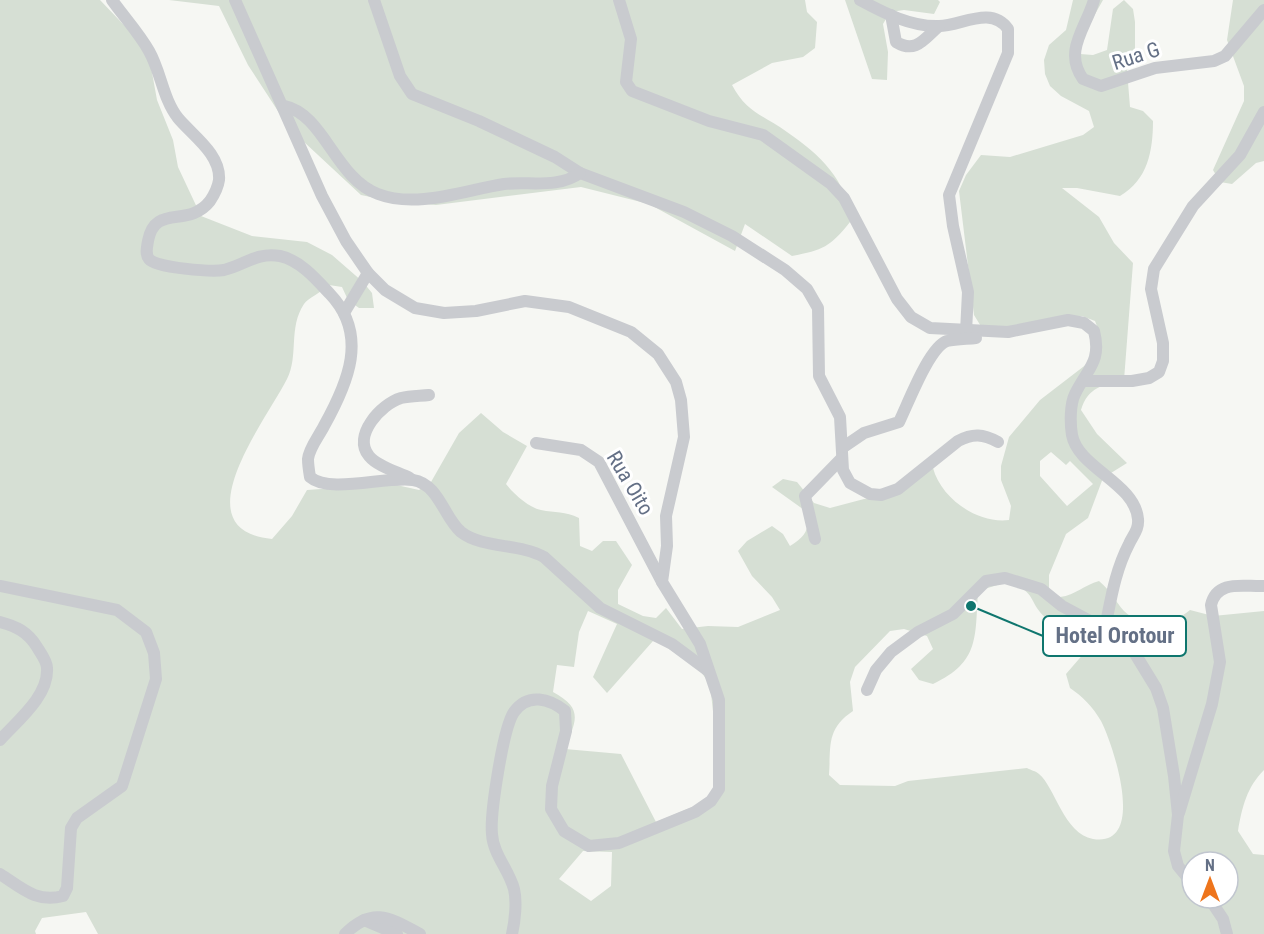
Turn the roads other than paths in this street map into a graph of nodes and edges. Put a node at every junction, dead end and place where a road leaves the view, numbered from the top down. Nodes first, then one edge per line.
1 (112, 0) edge
2 (235, 0) edge
3 (374, 0) edge
4 (619, 0) edge
5 (860, 0) edge
6 (1094, 0) edge
7 (1264, 10) edge
8 (891, 15) junction
9 (939, 26) junction
10 (284, 106) junction
11 (1264, 112) edge
12 (580, 173) junction
13 (368, 273) junction
14 (344, 313) junction
15 (966, 332) junction
16 (988, 333) junction
17 (1083, 381) junction
18 (429, 395) dead end
19 (998, 442) dead end
20 (536, 443) dead end
21 (842, 453) junction
22 (414, 480) junction
23 (815, 539) dead end
24 (662, 582) junction
25 (1264, 585) edge
26 (0, 586) edge
27 (0, 622) edge
28 (1105, 628) junction
29 (707, 670) junction
30 (867, 690) dead end
31 (0, 740) edge
32 (1178, 815) junction
33 (1180, 869) edge
34 (0, 874) edge
35 (1217, 910) edge
36 (363, 920) junction
37 (345, 934) edge
38 (397, 934) edge
39 (420, 934) edge
40 (512, 934) edge
41 (1227, 934) edge

1 - 14 street
2 - 10 street
3 - 12 street
4 - 15 street
5 - 8 street
6 - 7 street, Rua G
8 - 9 street
8 - 9 street
9 - 15 street
10 - 12 street
10 - 13 street
11 - 17 street
12 - 21 street
13 - 14 street
13 - 24 street
14 - 22 street
15 - 16 street
16 - 17 street
16 - 21 street
17 - 28 street
18 - 22 street
19 - 21 street
20 - 24 street, Rua Oito
21 - 23 street
22 - 29 street
24 - 29 street, Rua Oito
25 - 32 street
26 - 34 street
27 - 31 street
28 - 30 street
28 - 32 street
29 - 40 street, Rua Oito
32 - 33 street
35 - 41 street
36 - 37 street
36 - 38 street
36 - 39 street

